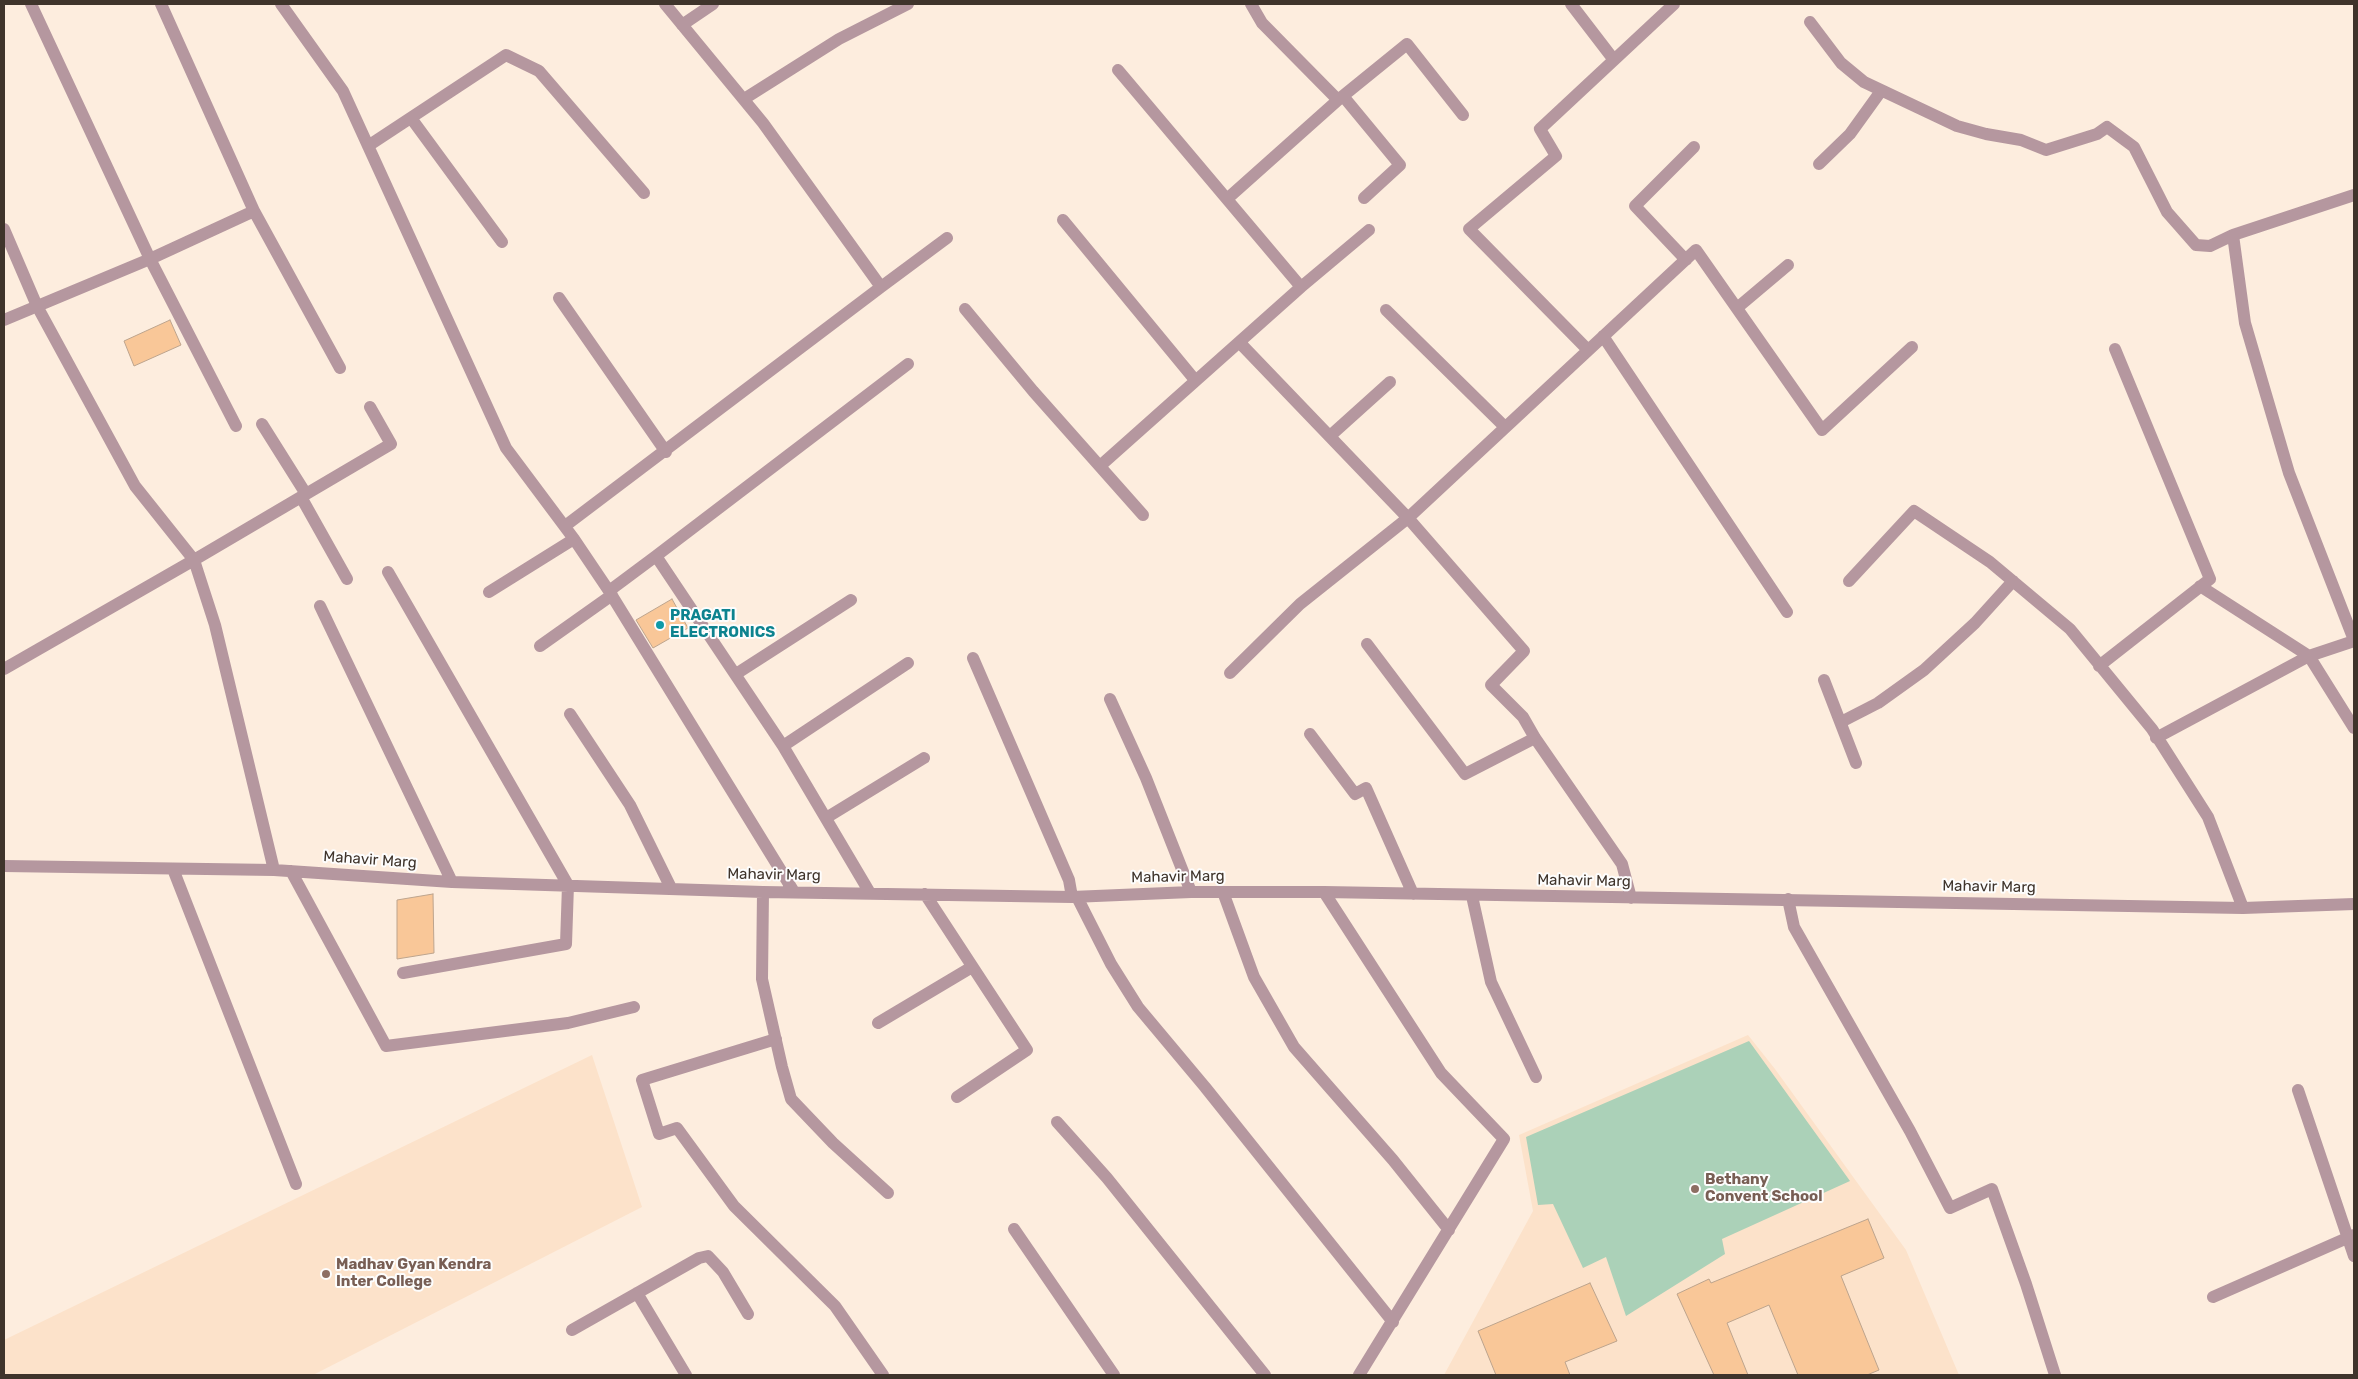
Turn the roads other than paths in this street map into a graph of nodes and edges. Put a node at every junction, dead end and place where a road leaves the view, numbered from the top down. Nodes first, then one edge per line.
1 (31, 4) edge
2 (161, 4) edge
3 (281, 4) edge
4 (665, 4) edge
5 (713, 4) edge
6 (908, 4) edge
7 (1251, 4) edge
8 (1571, 4) edge
9 (1667, 6) edge
10 (1810, 22) dead end
11 (682, 25) junction
12 (1614, 60) junction
13 (1118, 70) dead end
14 (1881, 91) junction
15 (1341, 98) junction
16 (744, 99) junction
17 (1464, 115) dead end
18 (411, 118) junction
19 (368, 146) junction
20 (1694, 147) dead end
21 (1819, 164) dead end
22 (644, 193) dead end
23 (2354, 195) edge
24 (1364, 198) dead end
25 (1227, 199) junction
26 (254, 210) junction
27 (1062, 220) dead end
28 (4, 229) edge
29 (1369, 230) dead end
30 (2233, 235) junction
31 (946, 238) dead end
32 (502, 242) dead end
33 (150, 259) junction
34 (1686, 260) junction
35 (1788, 266) dead end
36 (1301, 287) junction
37 (881, 288) junction
38 (559, 298) dead end
39 (37, 306) junction
40 (1737, 308) junction
41 (965, 309) dead end
42 (1386, 310) dead end
43 (4, 320) edge
44 (1603, 336) junction
45 (1240, 343) junction
46 (1912, 347) dead end
47 (2115, 349) dead end
48 (1588, 350) junction
49 (908, 364) dead end
50 (340, 368) dead end
51 (1194, 380) junction
52 (1390, 382) dead end
53 (370, 407) dead end
54 (262, 424) dead end
55 (236, 426) dead end
56 (1505, 427) junction
57 (1330, 436) junction
58 (666, 452) junction
59 (1100, 466) junction
60 (304, 495) junction
61 (1143, 515) dead end
62 (1408, 518) junction
63 (565, 526) junction
64 (574, 539) junction
65 (656, 556) junction
66 (194, 560) junction
67 (388, 572) dead end
68 (348, 578) dead end
69 (1849, 581) dead end
70 (2013, 581) junction
71 (2200, 586) junction
72 (489, 592) dead end
73 (610, 593) junction
74 (851, 600) dead end
75 (320, 606) dead end
76 (1787, 612) dead end
77 (2354, 640) edge
78 (1366, 644) dead end
79 (540, 646) dead end
80 (2309, 656) junction
81 (973, 658) dead end
82 (908, 663) dead end
83 (2099, 666) junction
84 (4, 669) edge
85 (1230, 673) dead end
86 (736, 674) junction
87 (1824, 680) dead end
88 (1110, 699) dead end
89 (570, 714) dead end
90 (1841, 722) junction
91 (2354, 728) edge
92 (1310, 734) dead end
93 (1535, 738) junction
94 (2156, 738) junction
95 (783, 746) junction
96 (924, 758) dead end
97 (1856, 763) dead end
98 (826, 818) junction
99 (4, 866) edge
100 (173, 870) junction
101 (274, 870) junction
102 (291, 872) junction
103 (452, 882) junction
104 (568, 885) junction
105 (671, 888) junction
106 (763, 892) junction
107 (794, 892) junction
108 (1191, 892) junction
109 (1223, 892) junction
110 (1324, 892) junction
111 (870, 893) junction
112 (925, 894) junction
113 (1414, 894) junction
114 (1472, 896) junction
115 (1075, 897) junction
116 (1631, 898) junction
117 (1788, 899) junction
118 (2354, 904) edge
119 (2243, 908) junction
120 (972, 967) junction
121 (404, 972) dead end
122 (634, 1007) dead end
123 (878, 1023) dead end
124 (776, 1039) junction
125 (1536, 1077) dead end
126 (2298, 1090) dead end
127 (957, 1097) dead end
128 (1057, 1122) dead end
129 (296, 1184) dead end
130 (888, 1193) dead end
131 (1014, 1229) dead end
132 (1449, 1230) junction
133 (2351, 1237) edge
134 (2354, 1256) edge
135 (637, 1293) junction
136 (2213, 1298) dead end
137 (748, 1314) dead end
138 (1393, 1322) junction
139 (572, 1330) dead end
140 (686, 1375) edge
141 (883, 1375) edge
142 (1114, 1375) edge
143 (1265, 1375) edge
144 (1359, 1375) edge
145 (2055, 1375) edge

1 - 33 street
2 - 26 street
3 - 19 street
4 - 11 street
5 - 11 street
6 - 16 street
7 - 15 street
8 - 12 street
9 - 12 street
10 - 14 street
11 - 16 street
12 - 48 street
13 - 25 street
14 - 21 street
14 - 30 street
15 - 17 street
15 - 24 street
15 - 25 street
16 - 37 street
18 - 19 street
18 - 22 street
18 - 32 street
19 - 63 street
20 - 34 street
23 - 30 street
25 - 36 street
26 - 33 street
26 - 50 street
27 - 51 street
28 - 39 street
29 - 36 street
30 - 77 street
31 - 37 street
33 - 39 street
33 - 55 street
34 - 40 street
34 - 44 street
35 - 40 street
36 - 45 street
37 - 58 street
38 - 58 street
39 - 43 street
39 - 66 street
40 - 46 street
41 - 59 street
42 - 56 street
44 - 48 street
44 - 76 street
45 - 51 street
45 - 57 street
47 - 71 street
48 - 56 street
49 - 65 street
51 - 59 street
52 - 57 street
53 - 60 street
54 - 60 street
56 - 62 street
57 - 62 street
58 - 63 street
59 - 61 street
60 - 66 street
60 - 68 street
62 - 85 street
62 - 93 street
63 - 64 street
64 - 72 street
64 - 73 street
65 - 73 street
65 - 86 street
66 - 84 street
66 - 101 street
67 - 104 street
69 - 70 street
70 - 83 street
70 - 90 street
71 - 80 street
71 - 83 street
73 - 79 street
73 - 107 street
74 - 86 street
75 - 103 street
77 - 80 street
78 - 93 street
80 - 91 street
80 - 94 street
81 - 115 street
82 - 95 street
83 - 94 street
86 - 95 street
87 - 90 street
88 - 108 street
89 - 105 street
90 - 97 street
92 - 113 street
93 - 116 street
94 - 119 street
95 - 98 street
96 - 98 street
98 - 111 street
99 - 100 street, Mahavir Marg
100 - 101 street, Mahavir Marg
100 - 129 street
101 - 102 street, Mahavir Marg
102 - 103 street, Mahavir Marg
102 - 122 street
103 - 104 street, Mahavir Marg
104 - 105 street, Mahavir Marg
104 - 121 street
105 - 106 street, Mahavir Marg
106 - 107 street, Mahavir Marg
106 - 124 street
107 - 111 street, Mahavir Marg
108 - 109 street, Mahavir Marg
108 - 115 street, Mahavir Marg
109 - 110 street, Mahavir Marg
109 - 132 street
110 - 113 street, Mahavir Marg
110 - 132 street
111 - 112 street, Mahavir Marg
112 - 115 street, Mahavir Marg
112 - 120 street
113 - 114 street, Mahavir Marg
114 - 116 street, Mahavir Marg
114 - 125 street
115 - 138 street
116 - 117 street, Mahavir Marg
117 - 119 street, Mahavir Marg
117 - 145 street
118 - 119 street, Mahavir Marg
120 - 123 street
120 - 127 street
124 - 130 street
124 - 141 street
126 - 133 street
128 - 143 street
131 - 142 street
132 - 138 street
133 - 134 street
133 - 136 street
135 - 137 street
135 - 139 street
135 - 140 street
138 - 144 street

